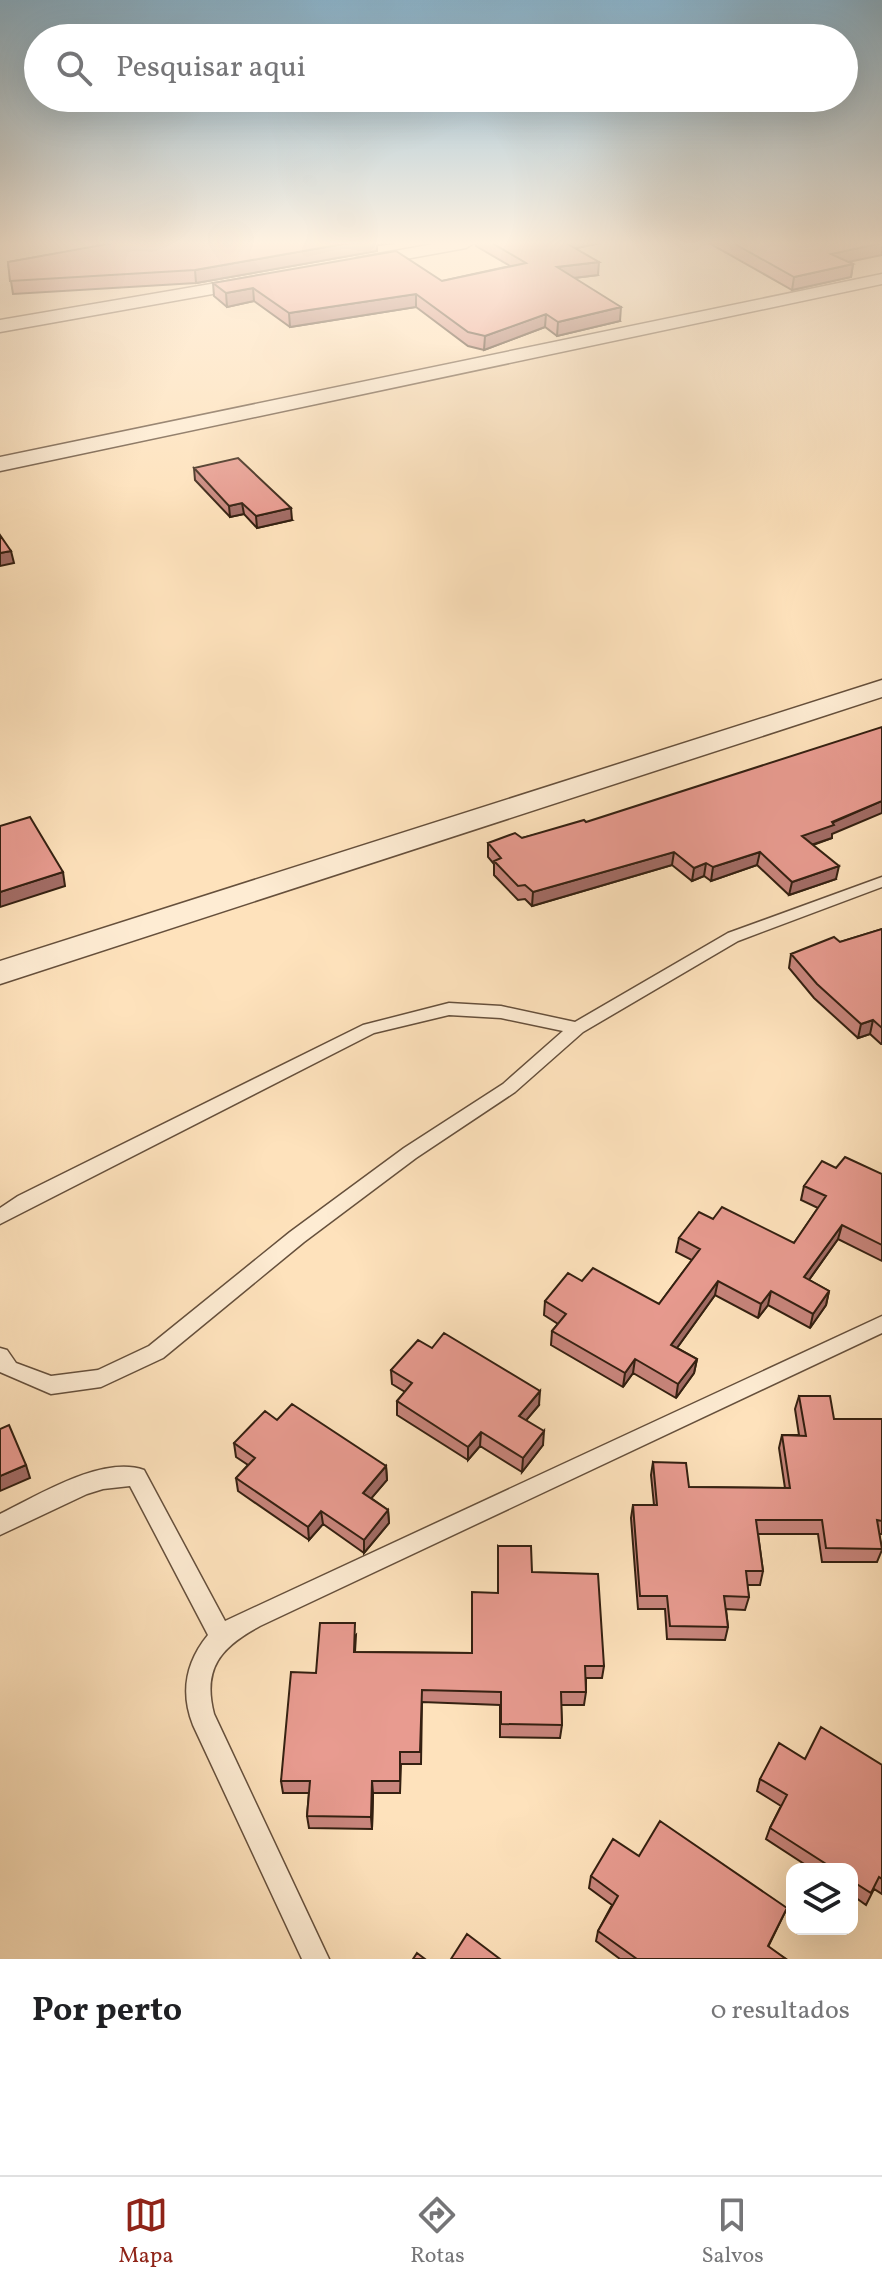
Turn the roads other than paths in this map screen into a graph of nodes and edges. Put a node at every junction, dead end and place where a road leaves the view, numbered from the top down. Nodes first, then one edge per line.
1 (618, 334) edge
2 (0, 464) edge
3 (882, 688) edge
4 (882, 882) edge
5 (0, 973) edge
6 (577, 1028) junction
7 (0, 1217) edge
8 (882, 1324) edge
9 (0, 1356) edge
10 (0, 1525) edge
11 (222, 1638) junction
12 (316, 1959) edge

1 - 2 street
3 - 5 street
4 - 6 lane
6 - 7 lane
6 - 9 lane
8 - 11 lane
10 - 11 lane
11 - 12 lane

